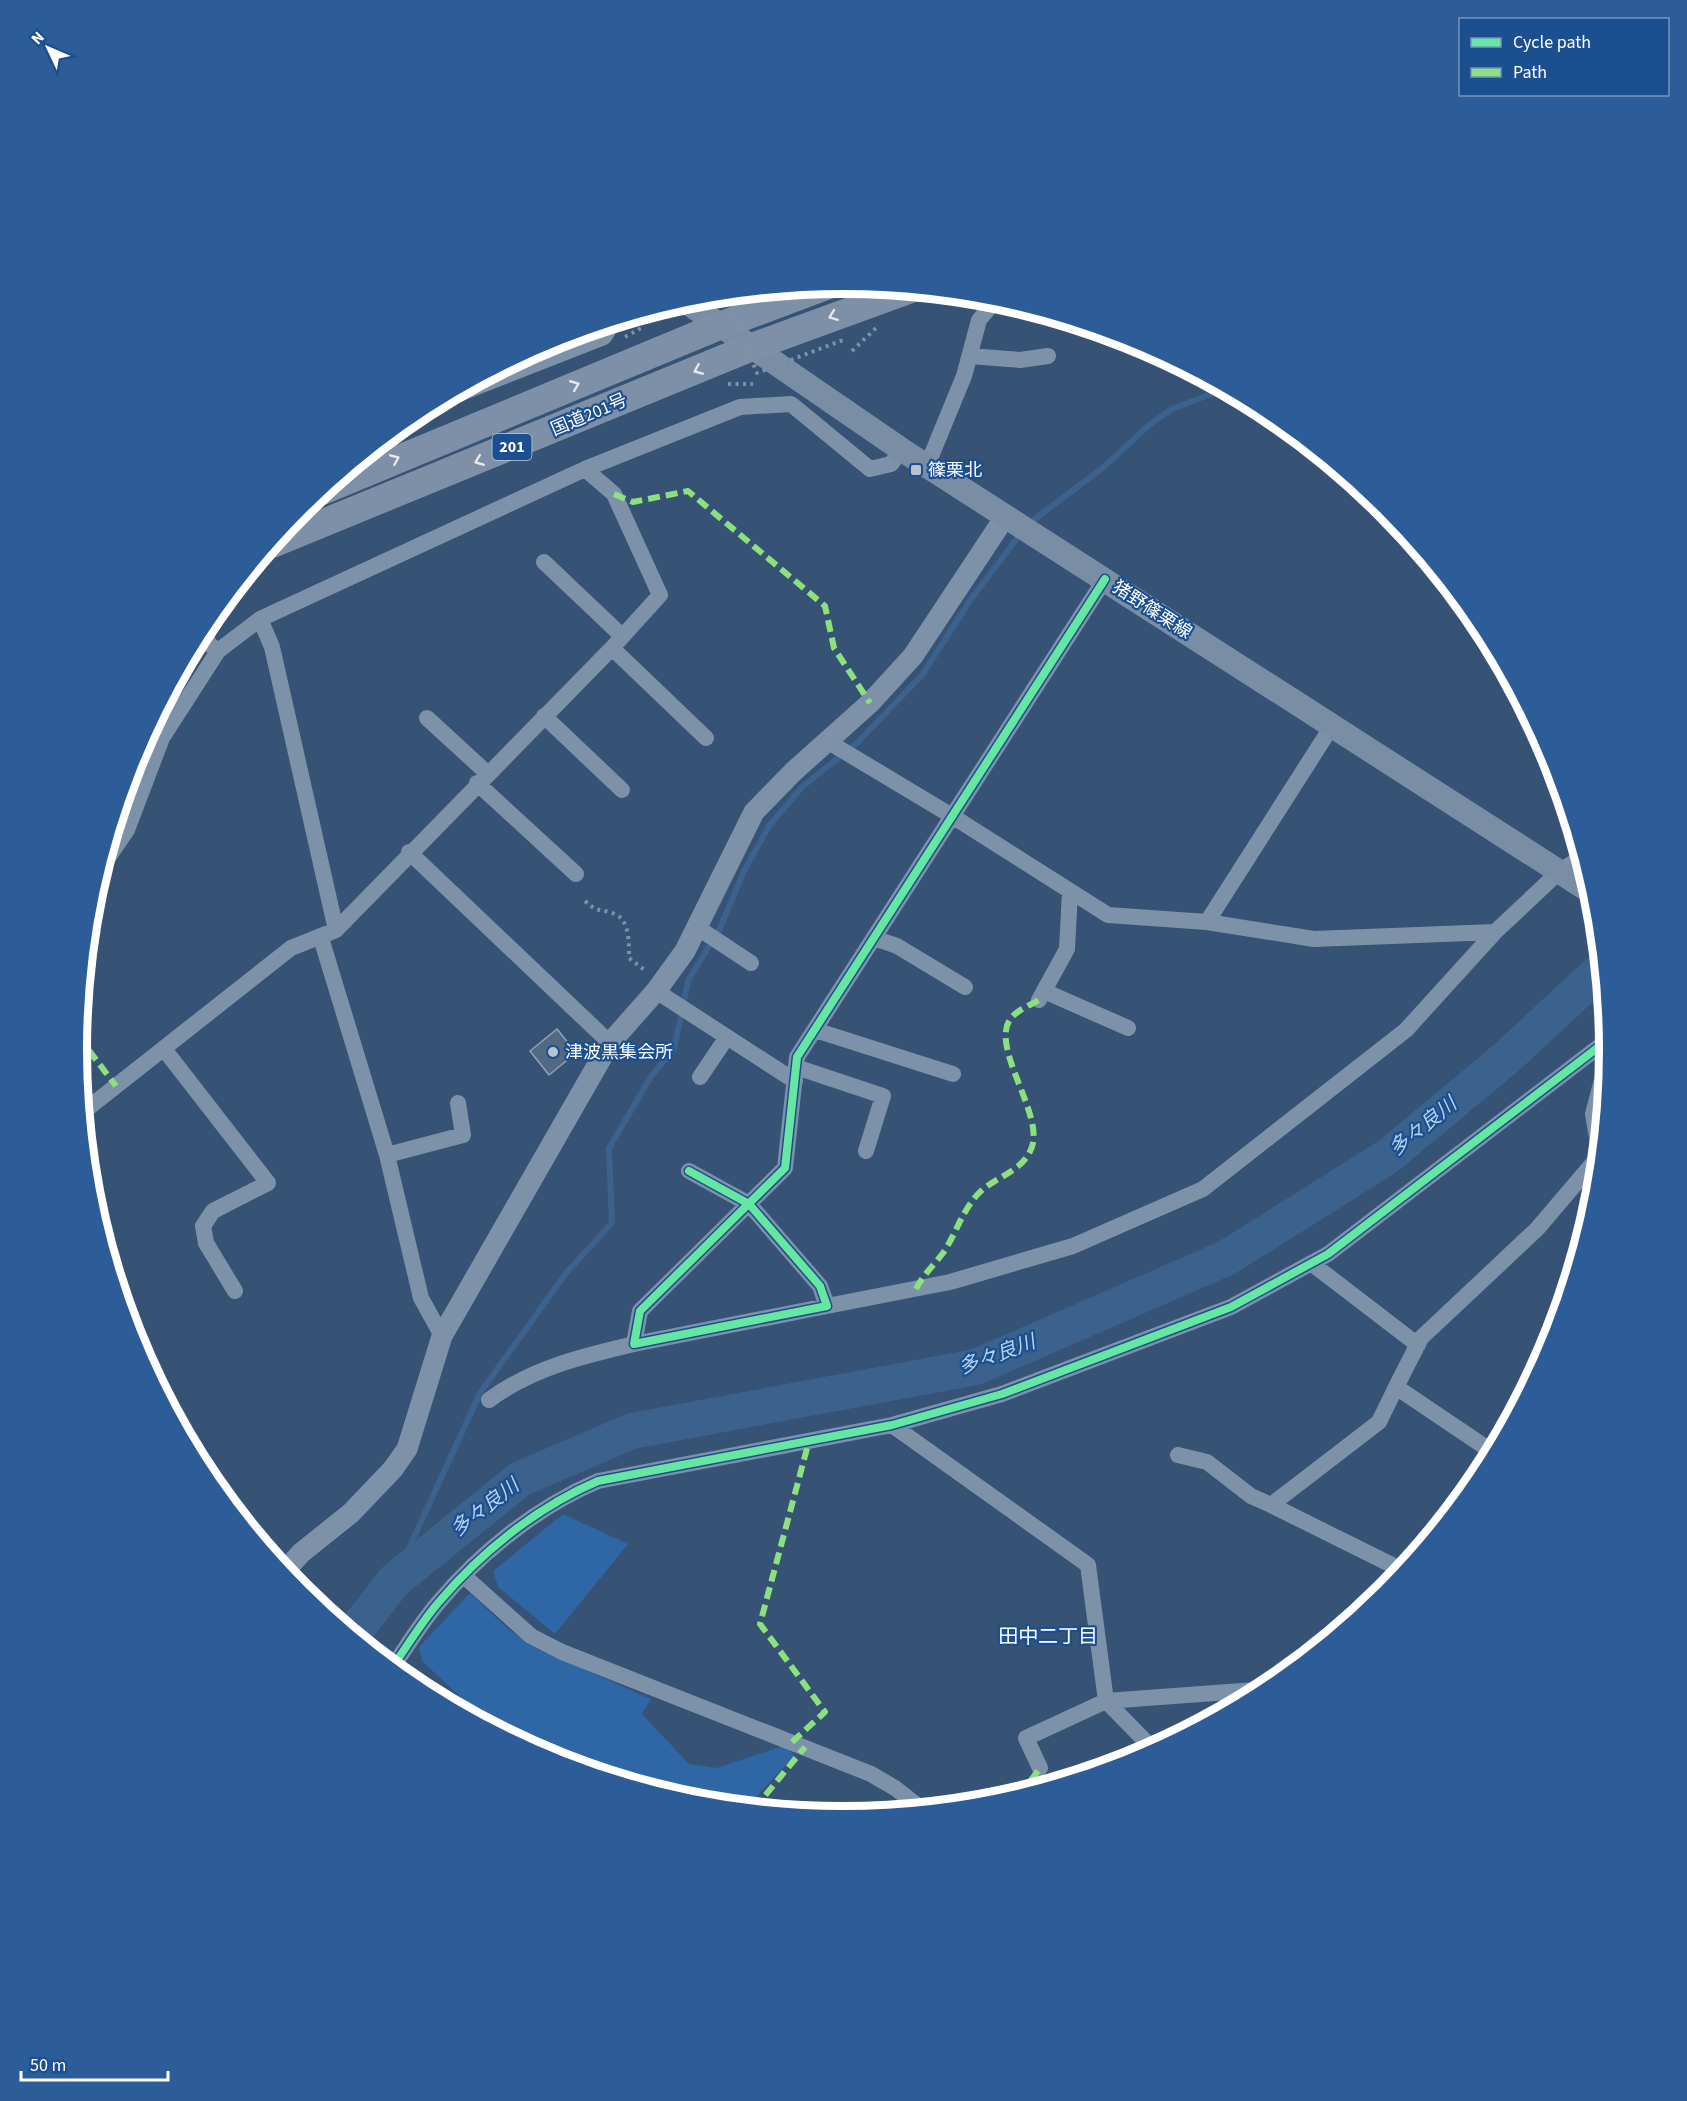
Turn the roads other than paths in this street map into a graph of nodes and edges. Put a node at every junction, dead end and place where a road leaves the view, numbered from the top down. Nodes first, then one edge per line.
1 (800, 296) edge
2 (892, 296) edge
3 (696, 309) edge
4 (989, 309) edge
5 (719, 326) junction
6 (607, 332) edge
7 (752, 347) junction
8 (970, 356) junction
9 (1048, 356) dead end
10 (492, 381) edge
11 (902, 450) junction
12 (927, 466) junction
13 (585, 469) junction
14 (346, 481) edge
15 (1005, 517) junction
16 (289, 537) edge
17 (544, 562) dead end
18 (1104, 579) junction
19 (260, 619) junction
20 (208, 640) edge
21 (617, 642) junction
22 (218, 651) junction
23 (544, 716) junction
24 (427, 718) dead end
25 (1332, 726) junction
26 (706, 738) dead end
27 (827, 741) junction
28 (482, 778) junction
29 (622, 790) dead end
30 (952, 816) junction
31 (115, 847) edge
32 (409, 852) junction
33 (1576, 863) edge
34 (576, 874) dead end
35 (1564, 874) junction
36 (1581, 885) edge
37 (1070, 891) junction
38 (1208, 922) junction
39 (698, 928) junction
40 (1495, 932) junction
41 (328, 934) junction
42 (874, 938) junction
43 (751, 963) dead end
44 (659, 987) junction
45 (965, 987) dead end
46 (1128, 1028) dead end
47 (814, 1030) junction
48 (727, 1037) junction
49 (610, 1043) junction
50 (1600, 1046) edge
51 (164, 1049) junction
52 (795, 1074) junction
53 (953, 1074) dead end
54 (700, 1077) dead end
55 (1598, 1094) edge
56 (458, 1103) dead end
57 (90, 1106) edge
58 (1596, 1129) edge
59 (866, 1151) dead end
60 (387, 1155) junction
61 (1591, 1166) edge
62 (689, 1171) dead end
63 (749, 1204) junction
64 (1311, 1263) junction
65 (235, 1292) dead end
66 (827, 1306) junction
67 (442, 1336) junction
68 (634, 1344) junction
69 (1418, 1345) junction
70 (1396, 1387) junction
71 (489, 1400) dead end
72 (892, 1425) junction
73 (1487, 1448) edge
74 (1178, 1455) dead end
75 (1271, 1505) junction
76 (290, 1565) edge
77 (1395, 1567) edge
78 (464, 1576) junction
79 (397, 1661) edge
80 (1247, 1691) edge
81 (1106, 1701) junction
82 (1147, 1743) edge
83 (1040, 1768) dead end
84 (914, 1803) edge

1 - 5 highway, 国道201号 / 201
2 -> 7 highway, 国道201号 / 201
3 - 5 main road, 猪野篠栗線
4 - 8 street
5 - 7 main road, 猪野篠栗線
14 -> 5 highway, 国道201号 / 201
6 - 10 street
7 - 11 main road, 猪野篠栗線
7 -> 16 highway, 国道201号 / 201
8 - 9 street
8 - 12 street
11 - 12 main road, 猪野篠栗線
11 - 13 street
12 - 15 main road, 猪野篠栗線
13 - 19 street
13 - 21 street
15 - 18 main road, 猪野篠栗線
15 - 27 street
17 - 21 street
18 - 25 main road, 猪野篠栗線
18 - 30 street
19 - 22 street
19 - 41 street
20 - 22 street
21 - 23 street
21 - 26 street
22 - 31 street
23 - 28 street
23 - 29 street
24 - 28 street
25 - 35 main road, 猪野篠栗線
25 - 38 street
27 - 30 street
27 - 39 street
28 - 32 street
28 - 34 street
30 - 37 street
30 - 42 street
32 - 41 street
32 - 49 street
33 - 35 street
35 - 36 main road, 猪野篠栗線
35 - 40 street
37 - 38 street
37 - 46 street
38 - 40 street
39 - 43 street
39 - 44 street
40 - 66 street
41 - 51 street
41 - 60 street
42 - 45 street
42 - 47 street
44 - 48 street
44 - 49 street
47 - 52 street
47 - 53 street
48 - 52 street
48 - 54 street
49 - 67 street
50 - 64 street
51 - 57 street
51 - 65 street
52 - 59 street
52 - 63 street
55 - 58 street
56 - 60 street
60 - 67 street
61 - 69 street
62 - 63 street
63 - 66 street
63 - 68 street
64 - 69 street
64 - 72 street
66 - 68 street
67 - 76 street
68 - 71 street
69 - 70 street
70 - 73 street
70 - 75 street
72 - 78 street
72 - 81 street
74 - 75 street
75 - 77 street
78 - 79 street
78 - 84 street
80 - 81 street
81 - 82 street
81 - 83 street

